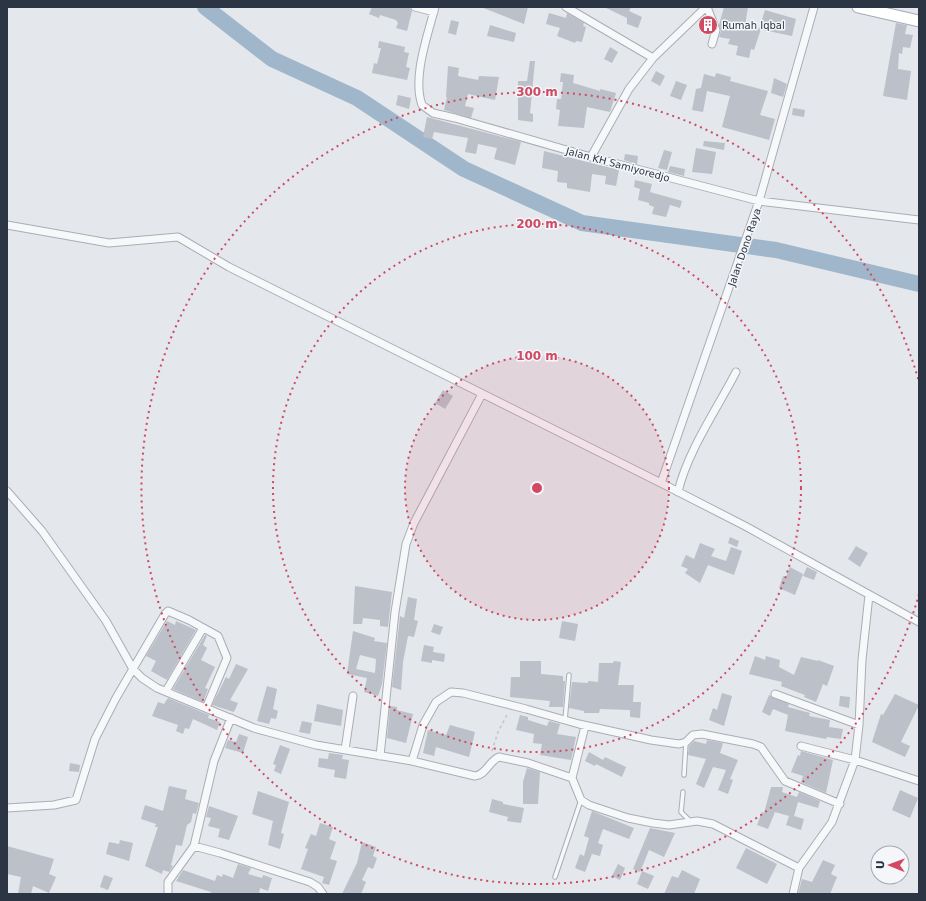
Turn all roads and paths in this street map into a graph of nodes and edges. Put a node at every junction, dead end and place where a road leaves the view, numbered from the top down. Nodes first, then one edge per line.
1 (415, 7) edge
2 (566, 7) edge
3 (706, 7) edge
4 (814, 7) edge
5 (858, 7) edge
6 (435, 9) edge
7 (919, 21) edge
8 (712, 44) dead end
9 (653, 58) junction
10 (591, 157) junction
11 (759, 202) junction
12 (919, 220) edge
13 (7, 225) edge
14 (736, 372) dead end
15 (482, 394) junction
16 (661, 483) junction
17 (7, 491) edge
18 (678, 492) junction
19 (869, 595) junction
20 (919, 622) edge
21 (203, 628) junction
22 (133, 669) junction
23 (569, 675) dead end
24 (166, 691) junction
25 (775, 694) dead end
26 (353, 696) dead end
27 (513, 705) junction
28 (206, 708) junction
29 (231, 718) junction
30 (565, 720) junction
31 (859, 725) junction
32 (585, 726) junction
33 (686, 742) junction
34 (801, 746) dead end
35 (346, 750) junction
36 (491, 754) dead end
37 (380, 756) junction
38 (855, 760) junction
39 (412, 762) junction
40 (684, 775) dead end
41 (572, 778) junction
42 (919, 781) edge
43 (683, 792) dead end
44 (581, 800) junction
45 (840, 804) junction
46 (7, 808) edge
47 (691, 822) junction
48 (194, 846) junction
49 (799, 868) junction
50 (555, 877) dead end
51 (168, 894) edge
52 (323, 894) edge
53 (793, 894) edge

1 - 6 street
2 - 9 street
3 - 8 street
3 - 9 street
4 - 11 street, Jalan Dono Raya
5 - 7 main road
6 - 10 street, Jalan KH Samiyoredjo
9 - 10 street
10 - 11 street, Jalan KH Samiyoredjo
11 - 12 street, Jalan KH Samiyoredjo
11 - 16 street, Jalan Dono Raya
13 - 15 street
14 - 18 street
15 - 16 street
15 - 37 street
16 - 18 street
17 - 22 street
18 - 19 street
19 - 20 street
19 - 31 street
21 - 22 street
21 - 24 street
21 - 28 street
22 - 24 street
22 - 46 street
23 - 30 lane
24 - 28 street
25 - 31 street
26 - 35 street
27 - 30 street
27 - 36 path
27 - 39 street
28 - 29 street
29 - 35 street
29 - 48 street
30 - 32 street
31 - 38 street
32 - 33 street
32 - 41 street
33 - 40 lane
33 - 45 street
34 - 38 street
35 - 37 street
37 - 39 street
38 - 42 street
38 - 45 street
39 - 41 street
41 - 44 street
43 - 47 lane
44 - 47 street
44 - 50 lane
45 - 49 street
47 - 49 street
48 - 51 street
48 - 52 street
49 - 53 street

